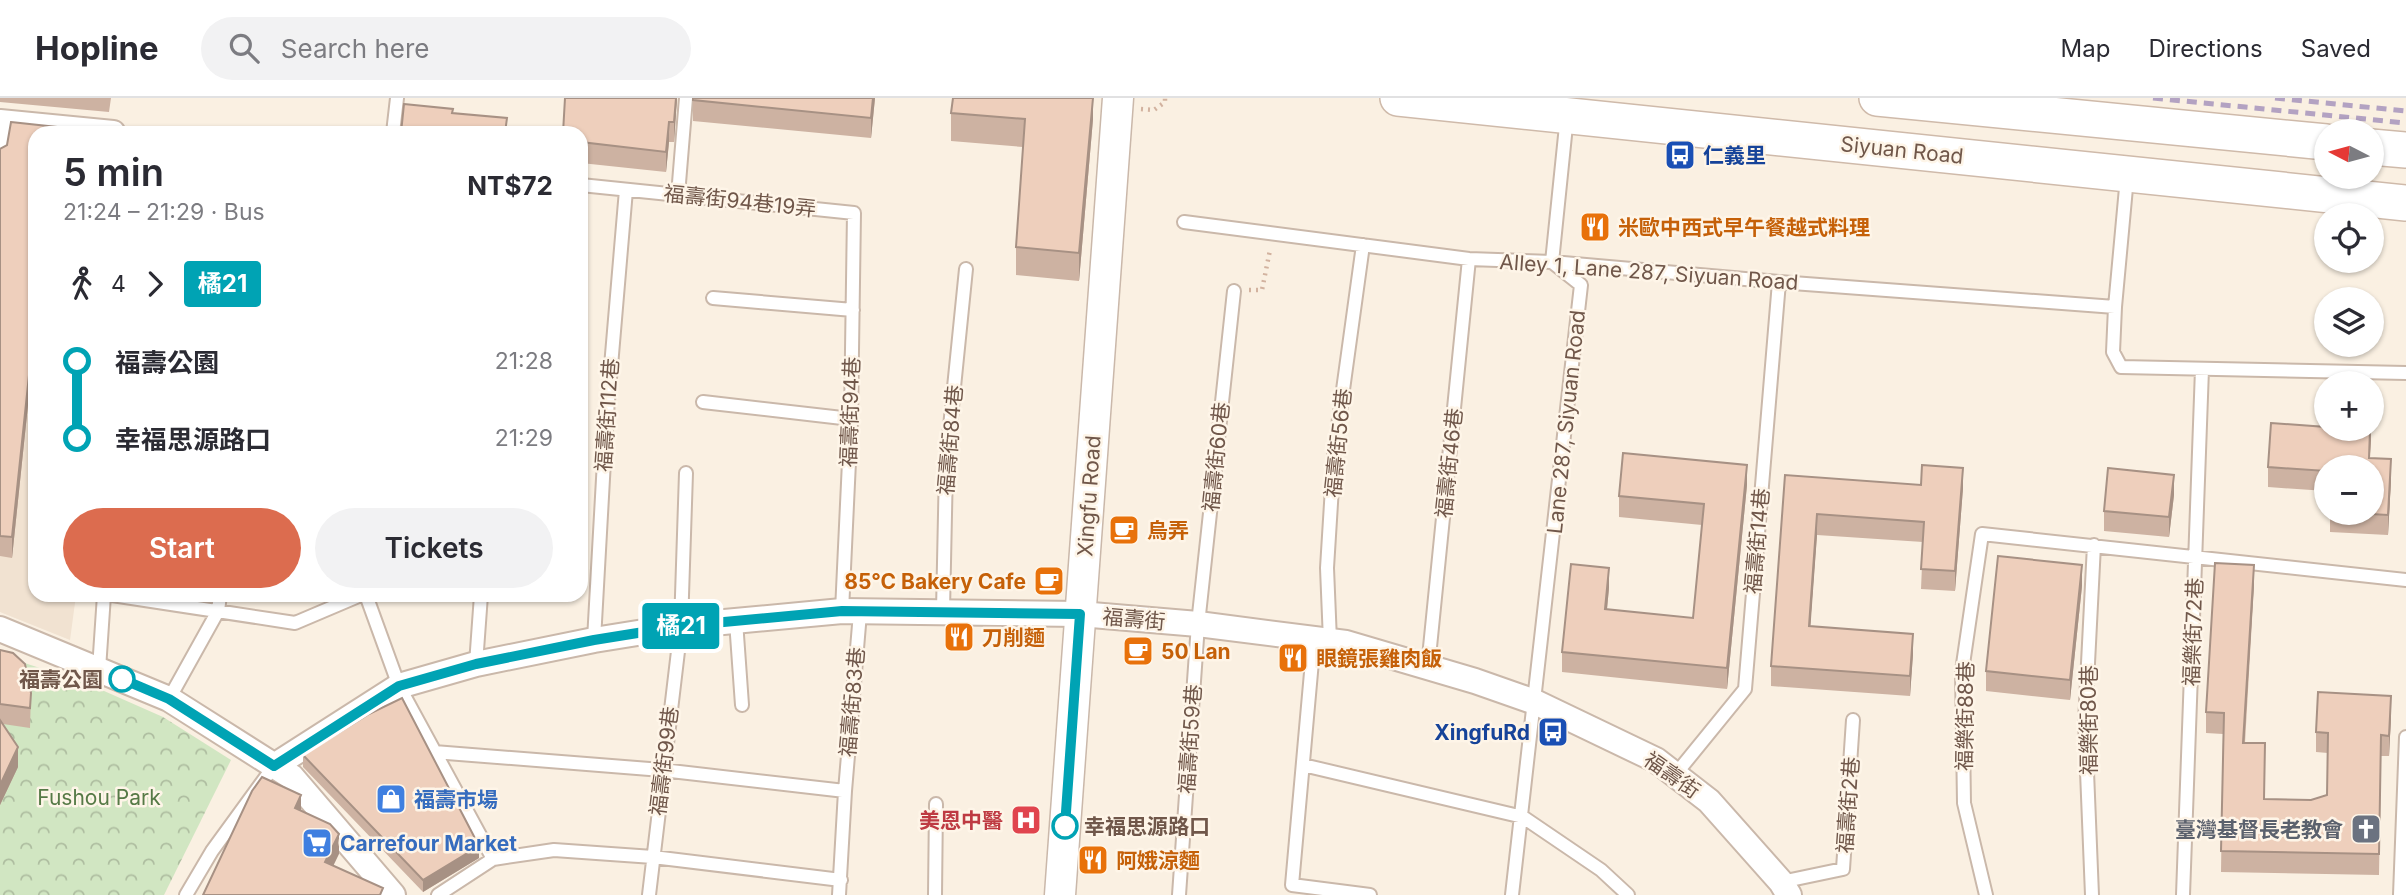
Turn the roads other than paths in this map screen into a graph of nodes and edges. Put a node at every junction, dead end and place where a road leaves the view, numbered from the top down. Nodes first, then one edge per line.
1 (397, 98) edge
2 (686, 98) edge
3 (1118, 98) edge
4 (1398, 98) edge
5 (1877, 98) edge
6 (1567, 115) junction
7 (2, 123) edge
8 (35, 126) edge
9 (394, 126) edge
10 (2314, 141) edge
11 (2384, 148) edge
12 (2406, 150) edge
13 (0, 161) edge
14 (2127, 174) junction
15 (588, 187) edge
16 (625, 190) junction
17 (678, 195) junction
18 (2406, 203) edge
19 (854, 213) joint
20 (1184, 222) dead end
21 (1363, 245) junction
22 (1469, 259) junction
23 (1552, 261) junction
24 (966, 270) dead end
25 (1779, 282) junction
26 (1234, 291) road end
27 (713, 298) dead end
28 (2115, 307) junction
29 (853, 310) junction
30 (2202, 369) junction
31 (2406, 373) edge
32 (703, 402) dead end
33 (851, 419) junction
34 (686, 473) dead end
35 (2094, 545) junction
36 (2195, 556) junction
37 (2406, 580) edge
38 (104, 602) edge
39 (158, 602) edge
40 (219, 602) edge
41 (344, 602) edge
42 (369, 602) edge
43 (480, 602) edge
44 (218, 611) junction
45 (943, 611) junction
46 (851, 612) junction
47 (1080, 614) junction
48 (736, 621) junction
49 (1198, 624) junction
50 (681, 626) junction
51 (0, 629) edge
52 (594, 640) junction
53 (1322, 640) junction
54 (476, 664) junction
55 (1428, 667) junction
56 (99, 668) junction
57 (399, 686) junction
58 (169, 699) junction
59 (1535, 702) junction
60 (742, 705) dead end
61 (1853, 720) dead end
62 (2406, 737) edge
63 (435, 752) junction
64 (1303, 765) junction
65 (274, 766) junction
66 (662, 770) junction
67 (1675, 775) junction
68 (845, 791) junction
69 (936, 804) dead end
70 (1522, 817) junction
71 (653, 857) junction
72 (493, 859) junction
73 (841, 880) junction
74 (1785, 888) edge
75 (186, 895) edge
76 (393, 895) edge
77 (438, 895) edge
78 (649, 895) edge
79 (839, 895) edge
80 (934, 895) edge
81 (1060, 895) edge
82 (1179, 895) edge
83 (1370, 895) edge
84 (1512, 895) edge
85 (1628, 895) edge
86 (1986, 895) edge
87 (2091, 895) edge
88 (2183, 895) edge
89 (2400, 895) edge

1 - 9 lane
2 - 17 lane
3 - 47 street, Xingfu Road
4 - 6 main road, Siyuan Road
5 - 10 main road
6 - 14 main road, Siyuan Road
6 - 23 lane
7 - 8 street
7 - 13 lane
11 - 12 main road
14 - 18 main road, Siyuan Road
14 - 28 lane
15 - 16 lane, 福壽街94巷19弄
16 - 17 lane, 福壽街94巷19弄
16 - 52 lane, 福壽街112巷
17 - 19 lane, 福壽街94巷19弄
19 - 29 lane, 福壽街94巷
20 - 21 lane, Alley 1, Lane 287, Siyuan Road
21 - 22 lane, Alley 1, Lane 287, Siyuan Road
21 - 53 lane, 福壽街56巷
22 - 23 lane, Alley 1, Lane 287, Siyuan Road
22 - 55 lane, 福壽街46巷
23 - 25 lane, Alley 1, Lane 287, Siyuan Road
23 - 59 lane, Lane 287, Siyuan Road
24 - 45 lane, 福壽街84巷
25 - 28 lane, Alley 1, Lane 287, Siyuan Road
25 - 67 lane, 福壽街14巷
26 - 49 lane, 福壽街60巷
27 - 29 lane
28 - 30 lane
29 - 33 lane, 福壽街94巷
30 - 31 lane
30 - 36 lane, 福樂街72巷
32 - 33 lane
33 - 46 lane, 福壽街94巷
34 - 50 lane, 福壽街99巷
35 - 36 lane
35 - 86 lane, 福樂街88巷
35 - 87 lane, 福樂街80巷
36 - 37 lane
36 - 88 lane, 福樂街72巷
38 - 56 lane
39 - 44 lane
40 - 44 lane
41 - 44 lane
42 - 57 lane
43 - 54 lane
44 - 58 lane
45 - 46 street, 福壽街
45 - 47 street, 福壽街
46 - 48 street, 福壽街
46 - 68 lane, 福壽街83巷
47 - 49 street, 福壽街
47 - 81 street, Xingfu Road
48 - 50 street, 福壽街
48 - 60 lane
49 - 53 street, 福壽街
49 - 82 lane, 福壽街59巷
50 - 52 street, 福壽街
50 - 66 lane, 福壽街99巷
51 - 56 street
52 - 54 street, 福壽街
53 - 55 street, 福壽街
53 - 64 lane, 福壽街56巷
54 - 57 street, 福壽街
55 - 59 street, 福壽街
56 - 58 street
57 - 63 lane
57 - 65 street, 福壽街
58 - 65 street
59 - 67 street, 福壽街
59 - 70 lane
61 - 74 lane, 福壽街2巷
62 - 89 lane
63 - 66 lane
63 - 72 lane
64 - 70 lane
64 - 83 lane, 福壽街56巷
65 - 75 lane
65 - 76 street
66 - 68 lane
66 - 71 lane, 福壽街99巷
67 - 74 street, 福壽街
68 - 73 lane, 福壽街83巷
69 - 80 lane
70 - 84 lane
70 - 85 lane
71 - 72 lane
71 - 73 lane
71 - 78 lane, 福壽街99巷
72 - 77 lane
73 - 79 lane, 福壽街83巷

